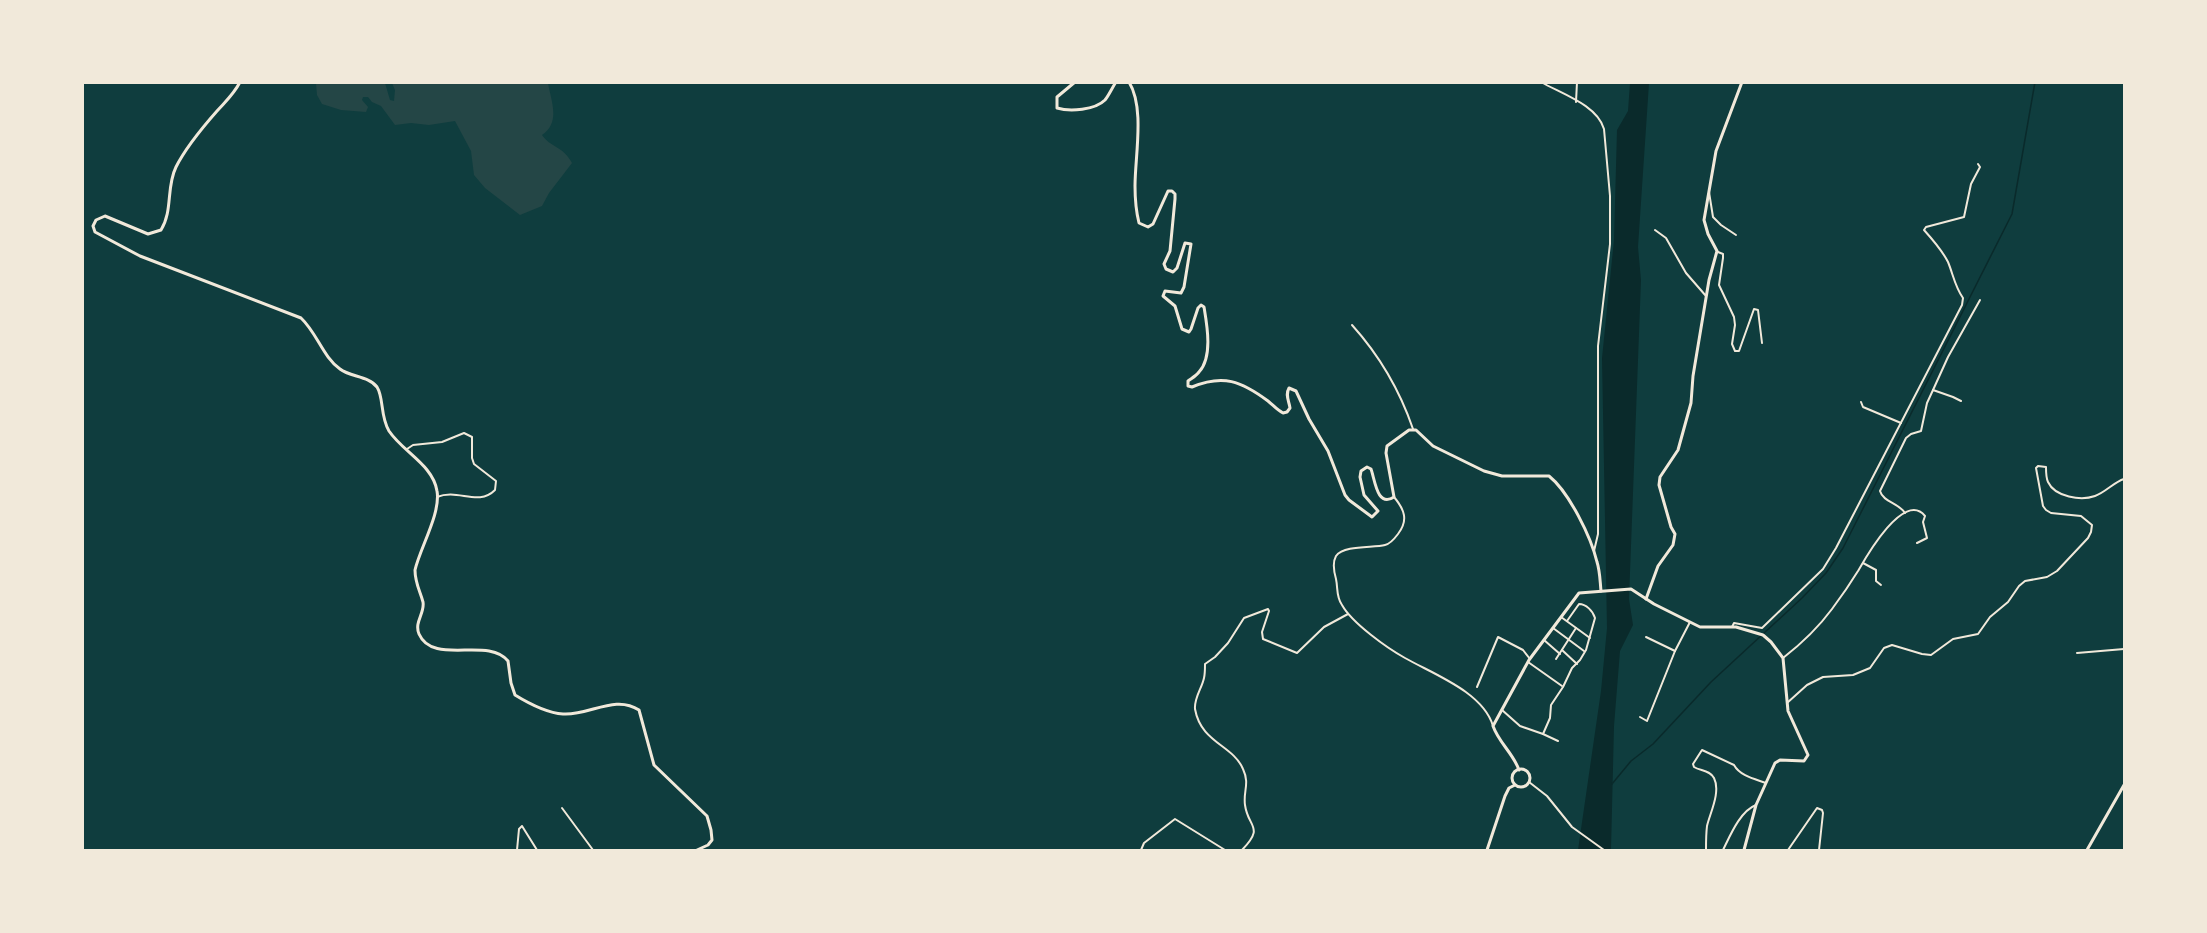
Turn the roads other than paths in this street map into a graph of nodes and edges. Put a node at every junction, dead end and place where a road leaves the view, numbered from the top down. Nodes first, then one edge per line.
1 (240, 82) edge
2 (1075, 82) edge
3 (1116, 82) edge
4 (1129, 82) edge
5 (1541, 82) edge
6 (1577, 82) edge
7 (1742, 82) edge
8 (1576, 102) junction
9 (1978, 164) dead end
10 (1709, 192) junction
11 (1655, 230) dead end
12 (1736, 235) dead end
13 (1717, 251) junction
14 (1706, 297) junction
15 (1980, 300) dead end
16 (1352, 326) dead end
17 (1762, 343) dead end
18 (1933, 390) junction
19 (1961, 401) dead end
20 (1861, 402) dead end
21 (1901, 423) junction
22 (1413, 429) junction
23 (406, 449) junction
24 (2124, 479) edge
25 (437, 497) junction
26 (1394, 497) junction
27 (1905, 513) junction
28 (1917, 543) dead end
29 (1594, 551) junction
30 (1863, 563) junction
31 (1881, 585) dead end
32 (1602, 590) junction
33 (1646, 598) junction
34 (1348, 614) junction
35 (1561, 617) junction
36 (1567, 621) junction
37 (1690, 622) junction
38 (1734, 627) junction
39 (1553, 628) junction
40 (1576, 628) junction
41 (1646, 637) dead end
42 (1590, 638) junction
43 (1568, 639) junction
44 (1544, 640) junction
45 (2124, 649) edge
46 (1675, 651) junction
47 (1561, 652) junction
48 (1585, 652) junction
49 (2077, 653) dead end
50 (1783, 658) junction
51 (1556, 659) dead end
52 (1529, 660) junction
53 (1577, 663) junction
54 (1477, 687) dead end
55 (1563, 687) junction
56 (1786, 703) junction
57 (1501, 709) junction
58 (1640, 717) dead end
59 (1493, 726) junction
60 (1543, 735) junction
61 (1558, 741) dead end
62 (1519, 770) junction
63 (1529, 782) junction
64 (1766, 783) junction
65 (1515, 785) junction
66 (2124, 785) edge
67 (1756, 805) junction
68 (562, 808) dead end
69 (517, 850) edge
70 (537, 850) edge
71 (593, 850) edge
72 (697, 850) edge
73 (1141, 850) edge
74 (1225, 850) edge
75 (1242, 850) edge
76 (1487, 850) edge
77 (1604, 850) edge
78 (1706, 850) edge
79 (1723, 850) edge
80 (1743, 850) edge
81 (1788, 850) edge
82 (1819, 850) edge
83 (2087, 850) edge

1 - 23 street
2 - 3 street
4 - 26 street
5 - 8 street
6 - 8 street
7 - 10 street
8 - 29 street
9 - 21 street
10 - 12 street
10 - 13 street
11 - 14 street
13 - 14 street
13 - 17 street
14 - 33 street
15 - 18 street
16 - 22 street
18 - 19 street
18 - 27 street
20 - 21 street
21 - 38 street
22 - 26 street
22 - 29 street
23 - 25 street
23 - 25 street
24 - 56 street
25 - 72 street
26 - 34 street
27 - 28 street
27 - 30 street
29 - 32 street
30 - 31 street
30 - 50 street
32 - 33 street
32 - 35 street
33 - 37 street
34 - 59 street
34 - 75 street
35 - 36 street
35 - 39 street
36 - 40 street
36 - 42 street
37 - 38 street
37 - 46 street
38 - 50 street
39 - 43 street
39 - 44 street
40 - 42 street
40 - 43 street
41 - 46 street
42 - 48 street
43 - 47 street
43 - 48 street
44 - 47 street
44 - 52 street
45 - 49 street
46 - 58 street
47 - 51 street
47 - 53 street
48 - 53 street
50 - 56 street
52 - 54 street
52 - 55 street
52 - 57 street
53 - 55 street
55 - 60 street
56 - 64 street
57 - 59 street
57 - 60 street
59 - 62 street
60 - 61 street
62 - 63 street
62 - 65 street
63 - 65 street
63 - 77 street
64 - 67 street
64 - 78 street
65 - 76 street
66 - 83 street
67 - 79 street
67 - 80 street
68 - 71 street
69 - 70 street
73 - 74 street
81 - 82 street

